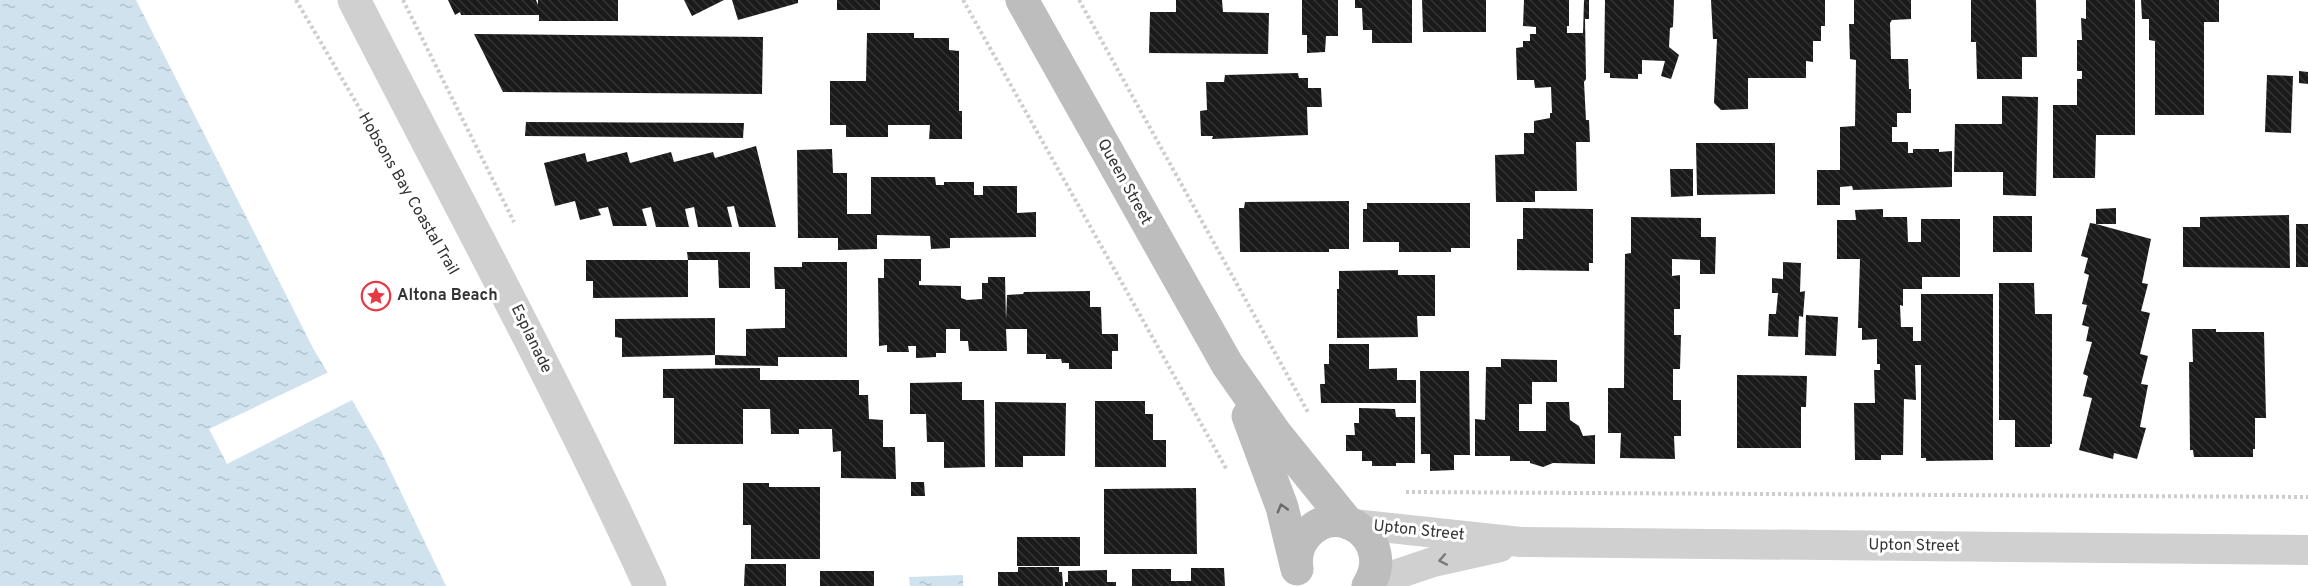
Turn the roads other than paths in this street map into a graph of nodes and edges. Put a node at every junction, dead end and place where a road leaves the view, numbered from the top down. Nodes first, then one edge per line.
1 (354, 0) edge
2 (1022, 0) edge
3 (1227, 364) junction
4 (1350, 524) junction
5 (1521, 542) junction
6 (2308, 550) edge
7 (1300, 575) edge
8 (1370, 584) edge
9 (650, 586) edge

1 - 9 street, Esplanade
2 - 3 main road, Queen Street
3 - 4 main road, Queen Street
7 -> 3 main road, Queen Street
4 - 5 street, Upton Street
4 - 7 main road
4 - 8 main road, Queen Street
5 - 6 street, Upton Street
5 -> 8 street, Upton Street

